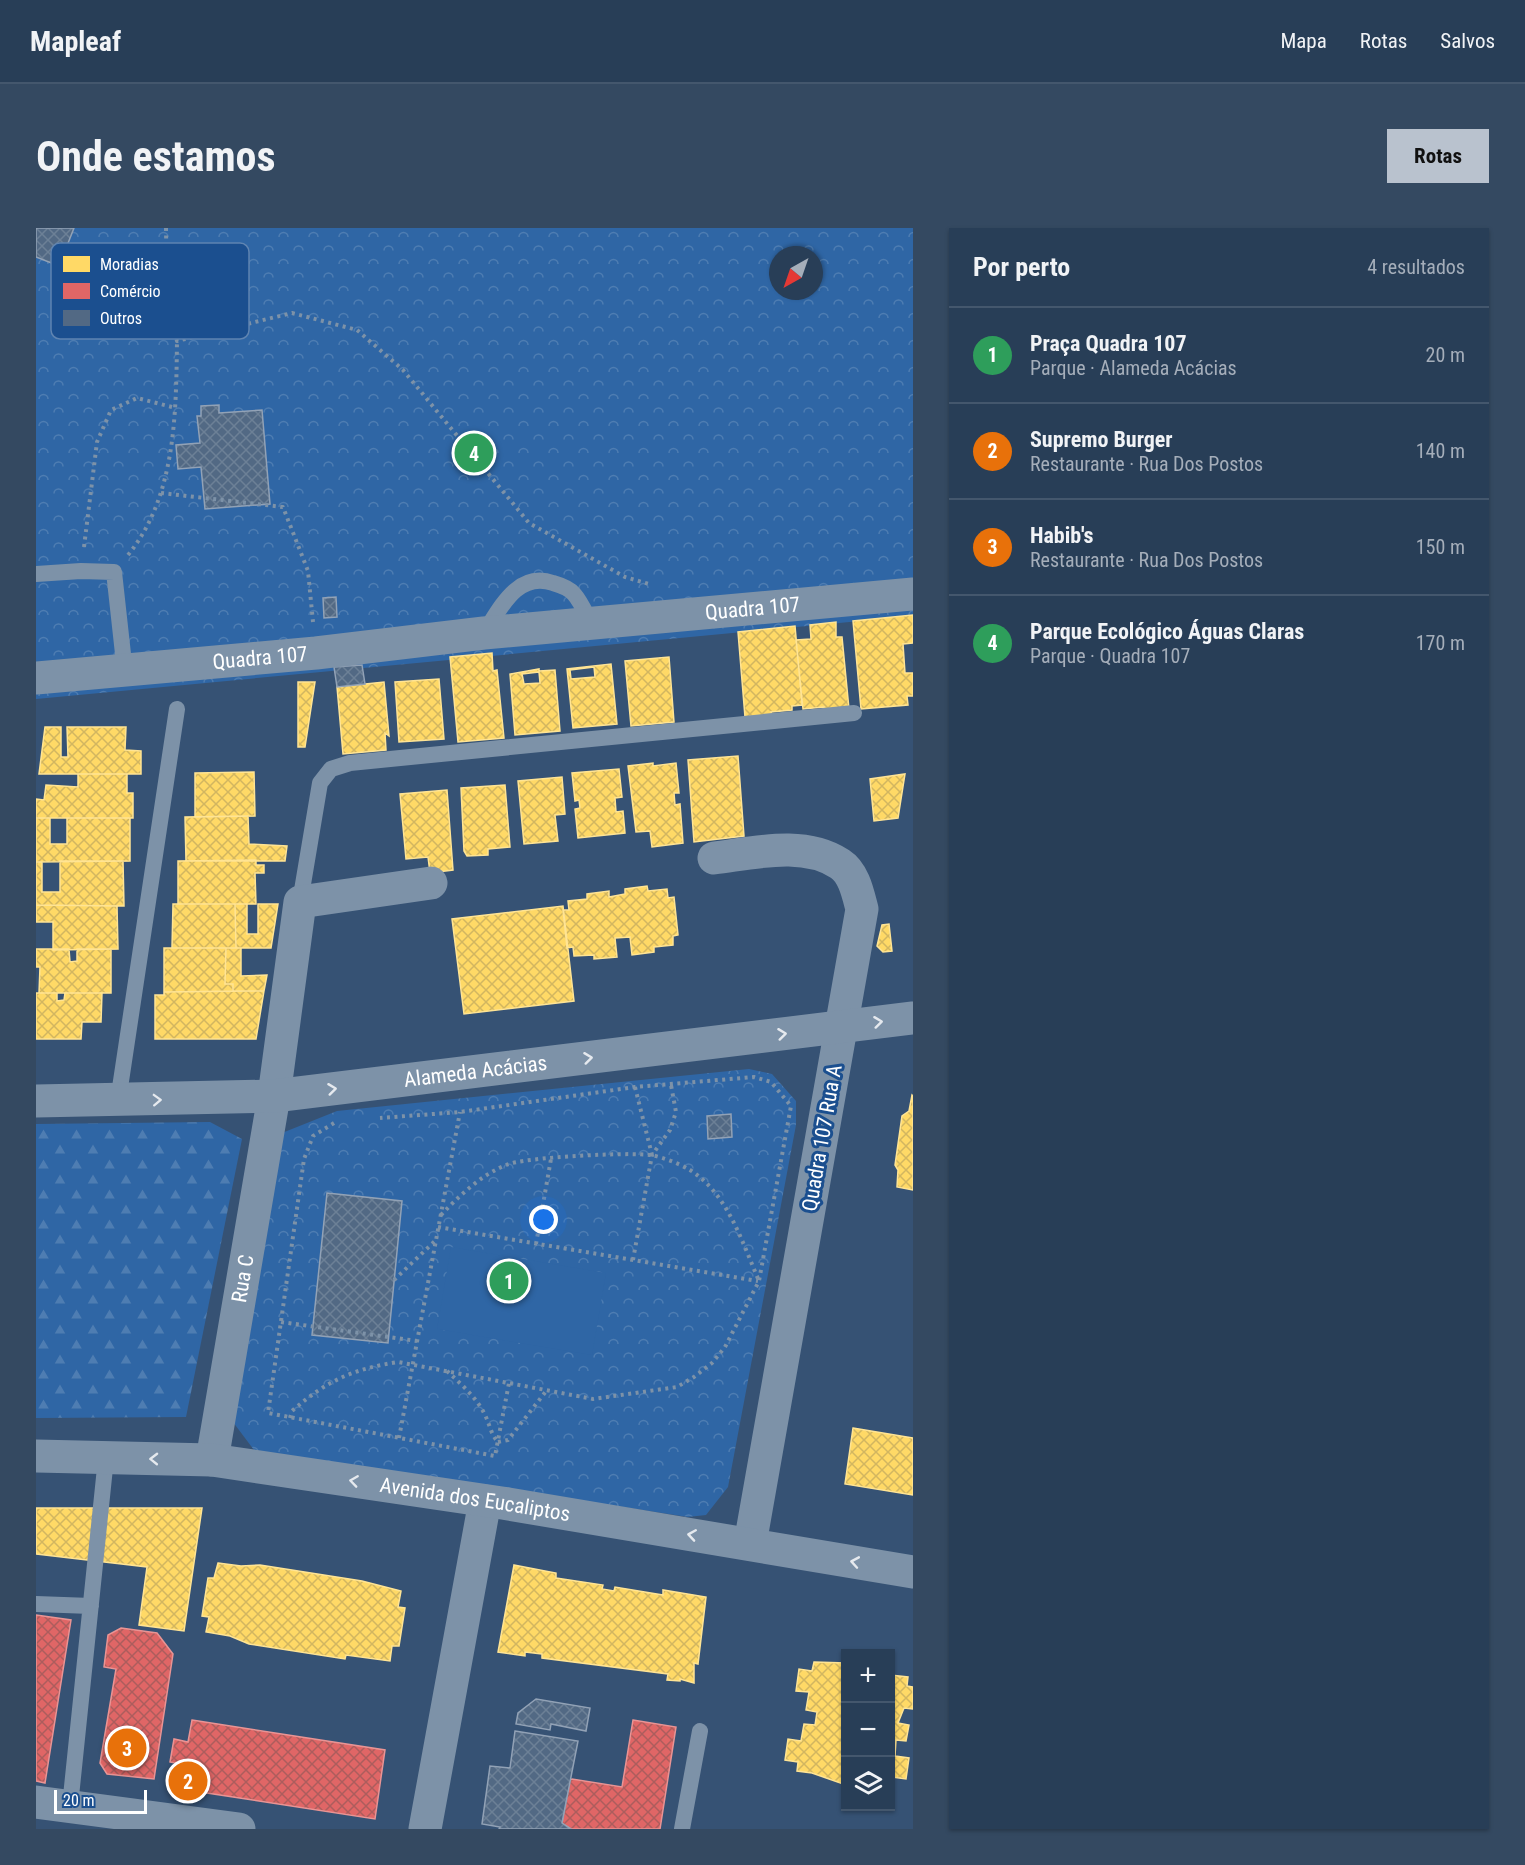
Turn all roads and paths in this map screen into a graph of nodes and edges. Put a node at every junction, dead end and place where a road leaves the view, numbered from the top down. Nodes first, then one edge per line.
1 (249, 323) edge
2 (185, 339) edge
3 (177, 341) joint
4 (176, 408) junction
5 (161, 494) junction
6 (81, 571) junction
7 (114, 572) junction
8 (36, 574) edge
9 (658, 587) dead end
10 (913, 594) edge
11 (591, 623) junction
12 (484, 633) junction
13 (316, 653) junction
14 (125, 672) junction
15 (36, 678) edge
16 (177, 709) dead end
17 (854, 713) dead end
18 (714, 858) dead end
19 (431, 883) dead end
20 (300, 902) junction
21 (913, 1018) edge
22 (842, 1027) junction
23 (670, 1085) junction
24 (635, 1087) junction
25 (274, 1096) junction
26 (36, 1101) edge
27 (118, 1101) junction
28 (460, 1112) junction
29 (370, 1119) dead end
30 (336, 1122) dead end
31 (652, 1155) junction
32 (551, 1159) junction
33 (441, 1215) junction
34 (438, 1227) junction
35 (436, 1240) junction
36 (537, 1244) junction
37 (633, 1260) junction
38 (394, 1280) dead end
39 (759, 1281) junction
40 (281, 1322) junction
41 (417, 1341) junction
42 (413, 1364) junction
43 (447, 1371) junction
44 (509, 1383) junction
45 (547, 1390) junction
46 (290, 1418) junction
47 (399, 1438) junction
48 (498, 1442) junction
49 (36, 1456) edge
50 (106, 1458) junction
51 (212, 1460) junction
52 (485, 1501) junction
53 (750, 1544) junction
54 (913, 1572) edge
55 (36, 1604) edge
56 (91, 1606) junction
57 (700, 1731) dead end
58 (36, 1802) edge
59 (70, 1806) junction
60 (177, 1824) edge
61 (239, 1829) edge
62 (426, 1829) edge
63 (682, 1829) edge

1 - 9 path
2 - 3 path
3 - 4 path
4 - 5 path
4 - 6 path
5 - 7 path
5 - 13 path
6 - 7 lane
6 - 8 lane
7 - 14 lane
10 - 11 street, Quadra 107
11 - 12 street, Quadra 107
11 - 12 lane
12 - 13 street, Quadra 107
13 - 14 street, Quadra 107
14 - 15 street, Quadra 107
16 - 27 lane
17 - 20 lane
18 - 22 street, Quadra 107 Rua A
19 - 20 street
20 - 25 street, Rua C
22 -> 21 street, Alameda Acácias
25 -> 22 street, Alameda Acácias
22 - 53 street, Quadra 107 Rua A
23 - 24 path
23 - 31 path
23 - 39 path
24 - 28 path
24 - 31 path
27 -> 25 street, Alameda Acácias
25 - 51 street, Rua C
26 - 27 street, Alameda Acácias
28 - 29 path
28 - 33 path
30 - 40 path
31 - 32 path
31 - 37 path
31 - 39 path
32 - 33 path
32 - 36 path
33 - 34 path
34 - 35 path
34 - 36 path
35 - 38 path
35 - 41 path
36 - 37 path
37 - 39 path
39 - 45 path
40 - 41 path
40 - 46 path
41 - 42 path
42 - 43 path
42 - 46 path
42 - 47 path
43 - 44 path
43 - 48 path
44 - 45 path
44 - 48 path
45 - 48 path
46 - 47 path
47 - 48 path
49 - 50 street, Avenida dos Eucaliptos
51 -> 50 street, Avenida dos Eucaliptos
50 - 56 lane
52 -> 51 street, Avenida dos Eucaliptos
53 -> 52 street, Avenida dos Eucaliptos
52 - 62 street
54 -> 53 street, Avenida dos Eucaliptos
55 - 56 lane
56 - 59 lane
57 - 63 lane
58 - 59 street
59 - 60 street
60 - 61 street

